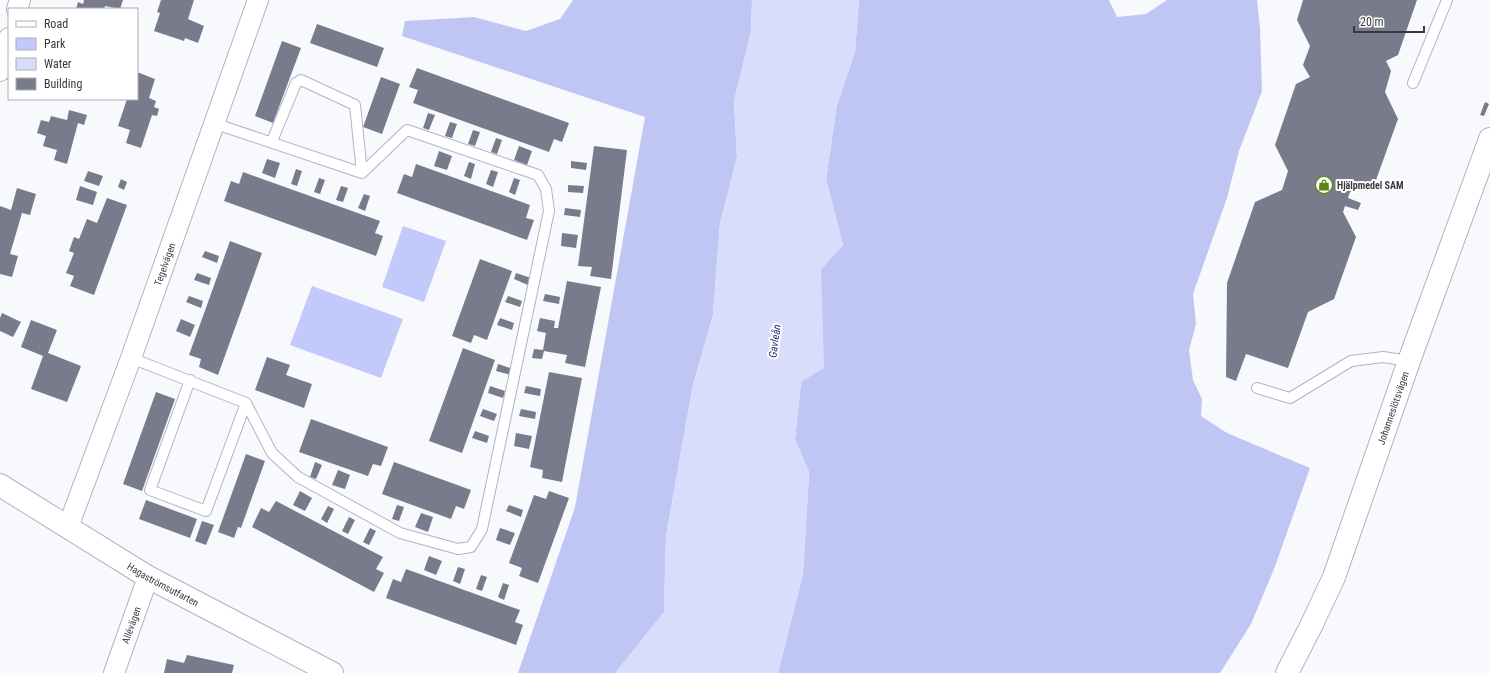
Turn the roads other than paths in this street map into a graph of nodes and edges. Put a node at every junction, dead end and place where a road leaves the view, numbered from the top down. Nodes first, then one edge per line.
1 (258, 0) edge
2 (1446, 0) edge
3 (8, 42) edge
4 (0, 71) edge
5 (1413, 83) dead end
6 (213, 123) junction
7 (1490, 139) edge
8 (272, 141) junction
9 (362, 173) junction
10 (131, 358) junction
11 (1408, 361) junction
12 (190, 380) junction
13 (1257, 388) dead end
14 (246, 403) junction
15 (0, 485) edge
16 (68, 527) junction
17 (148, 577) junction
18 (114, 673) edge
19 (332, 673) edge
20 (1287, 673) edge

1 - 6 street, Tegelvägen
2 - 5 lane
3 - 4 street
6 - 8 lane
6 - 10 street, Tegelvägen
7 - 11 main road, Johanneslötsvägen
8 - 9 lane
8 - 9 lane
9 - 14 lane
10 - 12 lane
10 - 16 street, Tegelvägen
11 - 13 lane
11 - 20 main road, Johanneslötsvägen
12 - 14 lane
12 - 14 lane
15 - 16 main road, Hagaströmsutfarten
16 - 17 main road, Hagaströmsutfarten
17 - 18 street, Allévägen
17 - 19 main road, Hagaströmsutfarten

